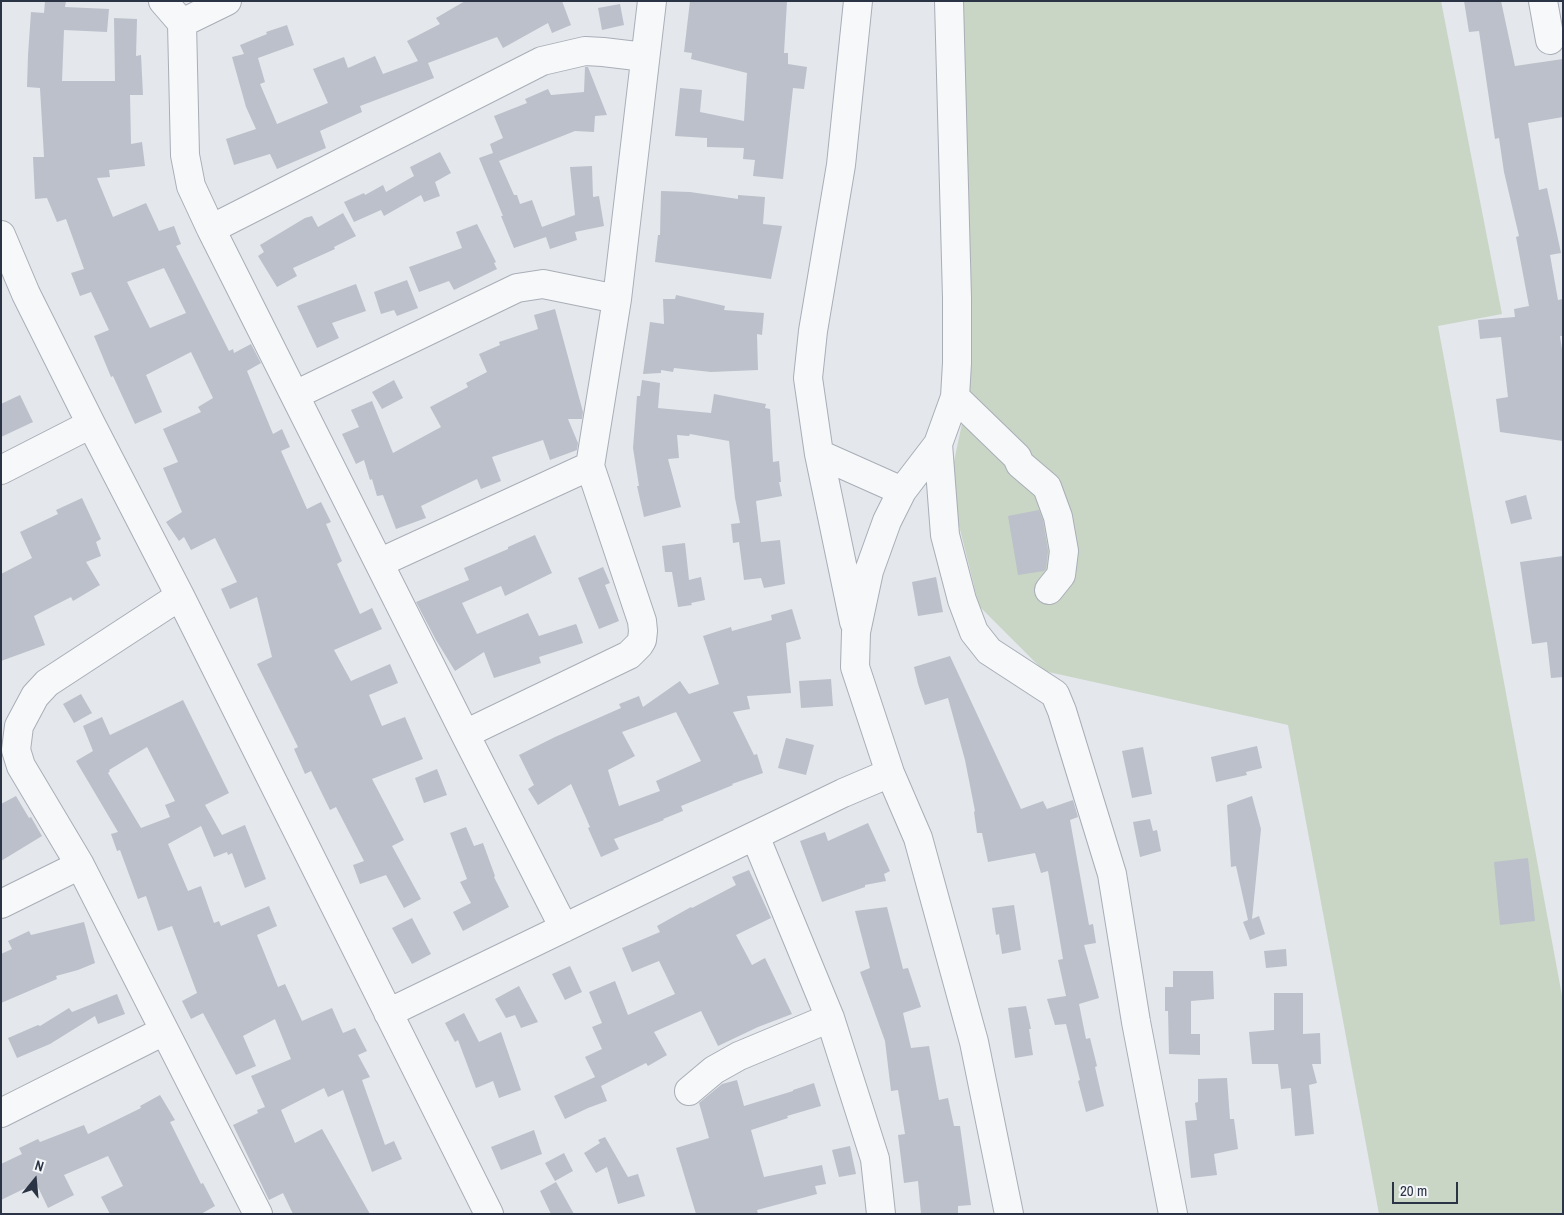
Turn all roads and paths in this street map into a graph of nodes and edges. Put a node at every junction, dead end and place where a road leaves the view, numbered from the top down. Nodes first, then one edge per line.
1 (163, 1) edge
2 (227, 1) edge
3 (652, 1) edge
4 (858, 1) edge
5 (948, 1) edge
6 (1543, 1) edge
7 (182, 23) junction
8 (1550, 40) dead end
9 (645, 57) junction
10 (211, 229) junction
11 (1, 236) edge
12 (617, 299) junction
13 (295, 395) junction
14 (955, 397) junction
15 (91, 424) junction
16 (938, 444) junction
17 (819, 454) junction
18 (590, 466) junction
19 (1, 470) edge
20 (902, 491) junction
21 (379, 563) junction
22 (1049, 590) dead end
23 (180, 596) junction
24 (856, 632) junction
25 (10, 728) edge
26 (465, 734) junction
27 (890, 773) junction
28 (755, 836) junction
29 (80, 865) junction
30 (1, 904) edge
31 (564, 928) junction
32 (388, 1013) junction
33 (830, 1018) junction
34 (164, 1031) junction
35 (689, 1091) dead end
36 (1, 1113) edge
37 (252, 1212) edge
38 (489, 1214) edge
39 (881, 1214) edge
40 (1009, 1214) edge
41 (1173, 1214) edge

1 - 7 street
2 - 7 street
3 - 9 street
4 - 17 street
5 - 14 street
6 - 8 street
7 - 10 street
9 - 10 street
9 - 12 street
10 - 13 street
11 - 15 street
12 - 13 street
12 - 18 street
13 - 21 street
14 - 16 street
14 - 22 street
15 - 19 street
15 - 23 street
16 - 20 street
16 - 41 street
17 - 20 street
17 - 24 street
18 - 21 street
18 - 26 street
20 - 24 street
21 - 26 street
23 - 25 street
23 - 32 street
24 - 27 street
25 - 29 street
26 - 31 street
27 - 28 street
27 - 40 street
28 - 31 street
28 - 33 street
29 - 30 street
29 - 34 street
31 - 32 street
32 - 38 street
33 - 35 street
33 - 39 street
34 - 36 street
34 - 37 street

